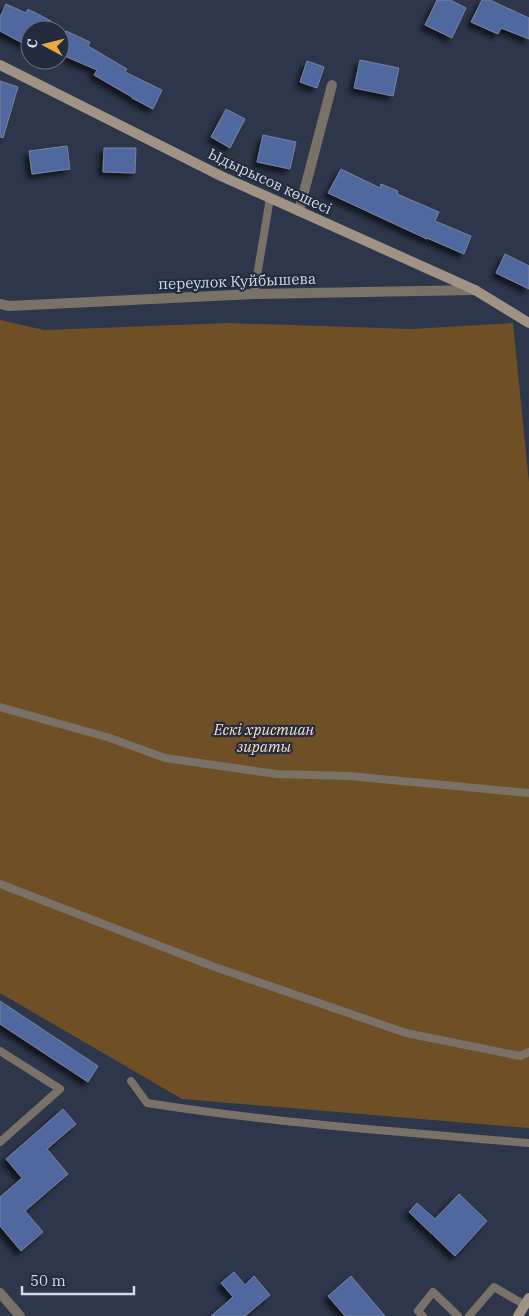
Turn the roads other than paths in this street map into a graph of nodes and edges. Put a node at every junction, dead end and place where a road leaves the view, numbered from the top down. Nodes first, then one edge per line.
1 (0, 65) edge
2 (332, 85) dead end
3 (270, 198) junction
4 (299, 211) junction
5 (475, 290) junction
6 (254, 294) junction
7 (0, 304) edge
8 (529, 322) edge
9 (0, 707) edge
10 (529, 793) edge
11 (0, 884) edge
12 (0, 1051) edge
13 (529, 1052) edge
14 (131, 1081) dead end
15 (0, 1142) edge
16 (529, 1143) edge
17 (0, 1293) edge
18 (527, 1302) edge
19 (20, 1316) edge
20 (423, 1316) edge
21 (458, 1316) edge
22 (469, 1316) edge
23 (518, 1316) edge

1 - 3 street, Ыдырысов көшесі
2 - 4 street
3 - 4 street, Ыдырысов көшесі
3 - 6 lane
4 - 5 street, Ыдырысов көшесі
5 - 6 street, переулок Куйбышева
5 - 8 street, Ыдырысов көшесі
6 - 7 street, переулок Куйбышева
9 - 10 lane
11 - 13 lane
12 - 15 lane
14 - 16 lane
17 - 19 street
18 - 22 lane
18 - 23 street
20 - 21 lane

